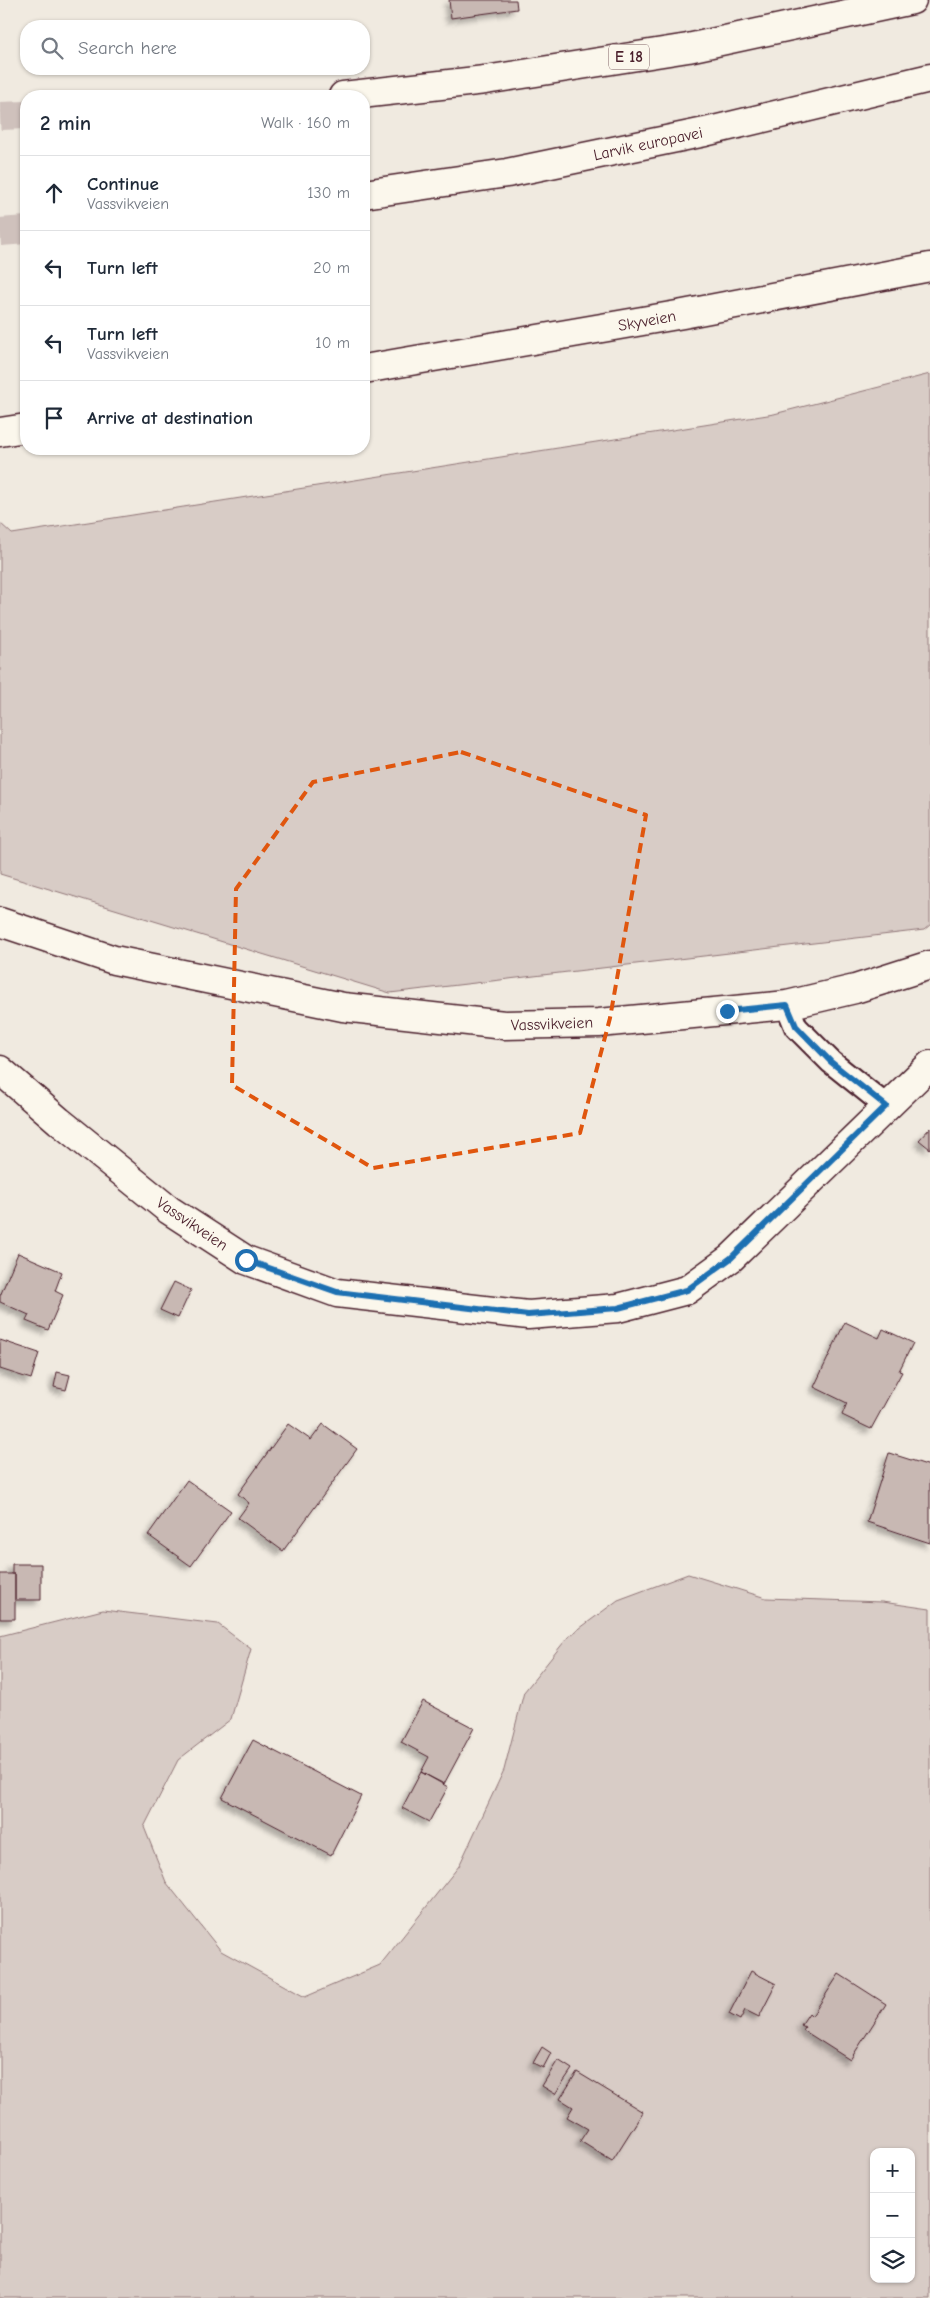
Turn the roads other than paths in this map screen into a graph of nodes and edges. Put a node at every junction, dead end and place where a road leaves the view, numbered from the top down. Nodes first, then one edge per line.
1 (912, 0) edge
2 (930, 78) edge
3 (370, 93) edge
4 (370, 193) edge
5 (930, 267) edge
6 (370, 368) edge
7 (20, 429) edge
8 (0, 432) edge
9 (0, 922) edge
10 (930, 965) edge
11 (787, 1005) junction
12 (930, 1065) edge
13 (0, 1070) edge
14 (886, 1106) junction

1 - 3 main road, E 18
2 - 4 main road, Larvik europavei
5 - 6 main road, Skyveien
7 - 8 main road
9 - 11 main road, Vassvikveien
10 - 11 main road, Vassvikveien
11 - 14 lane
12 - 14 main road, Vassvikveien
13 - 14 main road, Vassvikveien

